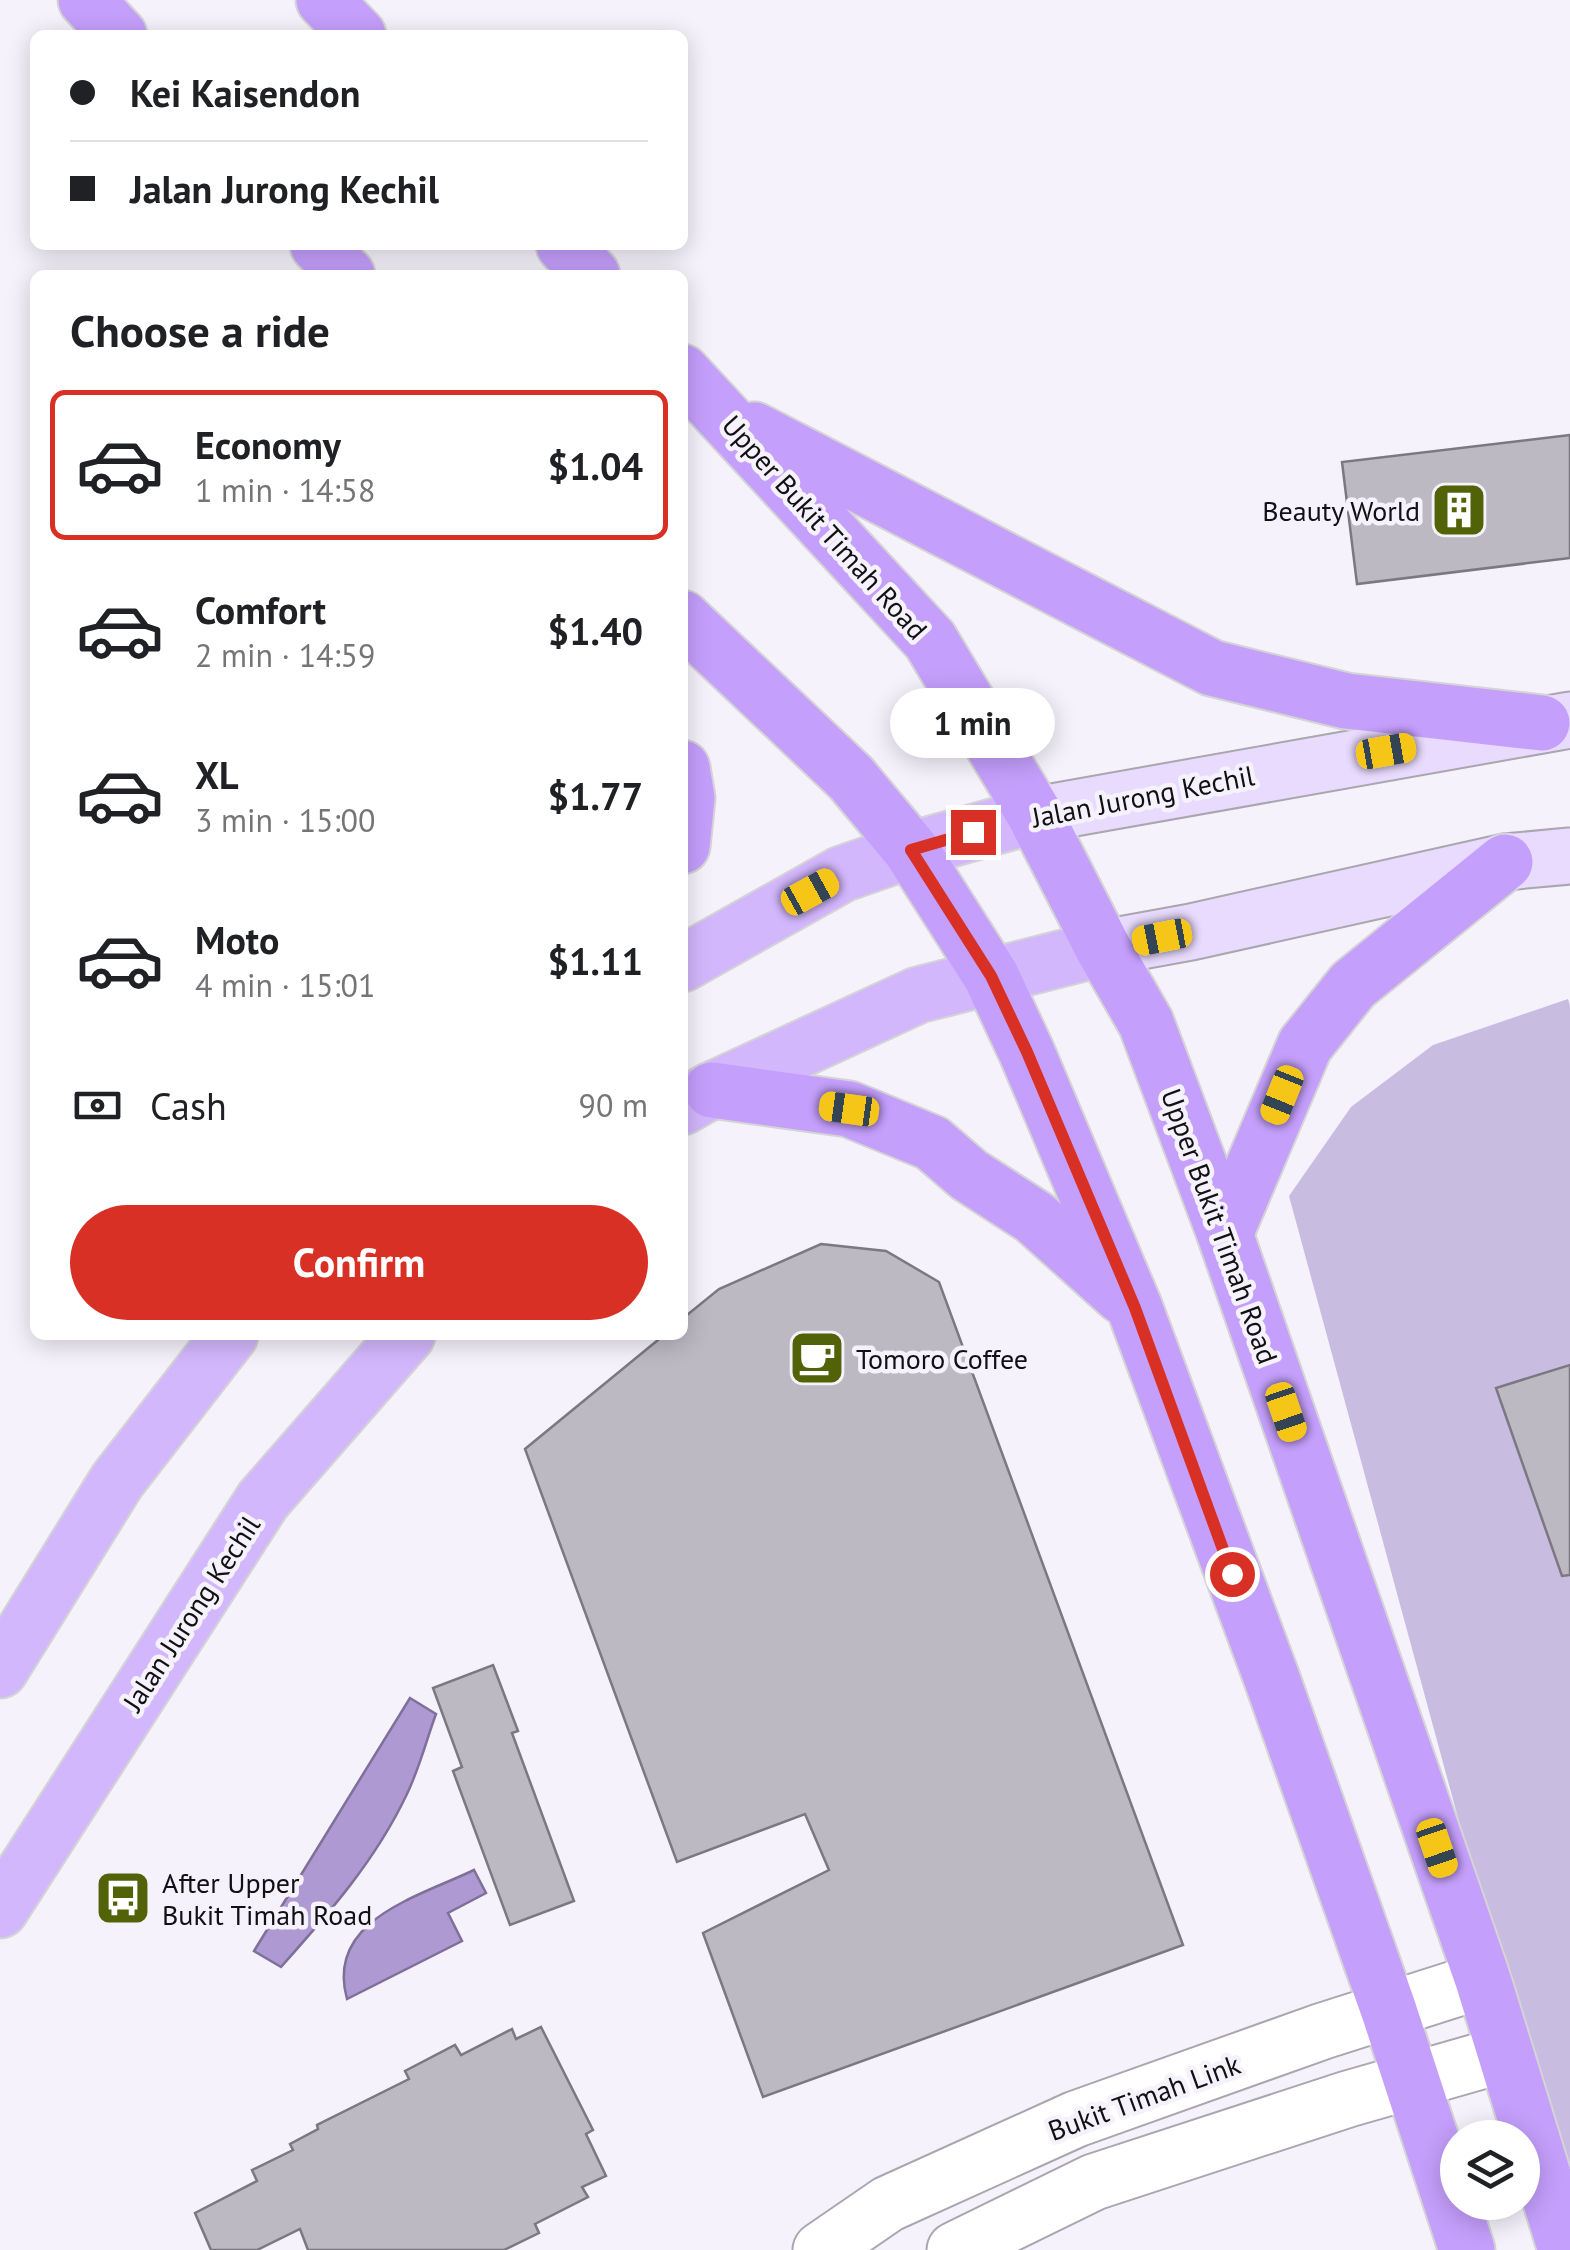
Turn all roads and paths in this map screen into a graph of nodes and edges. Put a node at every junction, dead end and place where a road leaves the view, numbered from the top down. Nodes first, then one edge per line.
1 (86, 0) edge
2 (324, 0) edge
3 (114, 30) edge
4 (353, 30) edge
5 (323, 250) edge
6 (569, 250) edge
7 (342, 270) edge
8 (587, 270) edge
9 (688, 378) edge
10 (720, 412) junction
11 (688, 624) edge
12 (1556, 722) edge
13 (1035, 815) junction
14 (911, 850) junction
15 (1570, 856) edge
16 (1506, 862) junction
17 (1102, 948) junction
18 (688, 961) edge
19 (991, 976) junction
20 (697, 1099) edge
21 (1225, 1234) junction
22 (1135, 1308) junction
23 (226, 1340) edge
24 (403, 1340) edge
25 (0, 1670) edge
26 (0, 1910) edge
27 (1483, 1980) junction
28 (1389, 2012) junction
29 (1505, 2054) junction
30 (1413, 2082) junction
31 (821, 2250) edge
32 (955, 2250) edge
33 (1467, 2250) edge
34 (1566, 2250) edge

1 - 3 highway
2 - 4 highway
5 - 7 highway
6 - 8 highway
9 - 10 highway, Upper Bukit Timah Road
10 - 12 highway
10 - 13 highway, Upper Bukit Timah Road
11 - 14 highway
12 - 13 main road, Jalan Jurong Kechil
13 - 14 main road, Jalan Jurong Kechil
13 - 17 highway, Upper Bukit Timah Road
14 - 18 main road, Jalan Jurong Kechil
14 - 19 highway
15 - 16 main road
16 - 17 main road
16 - 21 highway
17 - 19 main road
17 - 21 highway, Upper Bukit Timah Road
19 - 20 main road
19 - 22 highway
20 - 22 highway
21 - 27 highway, Upper Bukit Timah Road
22 - 28 highway
23 - 25 main road
24 - 26 main road, Jalan Jurong Kechil
27 - 28 street, Bukit Timah Link
27 - 29 highway, Upper Bukit Timah Road
28 - 30 highway
28 - 31 street, Bukit Timah Link
29 - 30 street
29 - 34 highway, Upper Bukit Timah Road
30 - 32 street
30 - 33 highway

